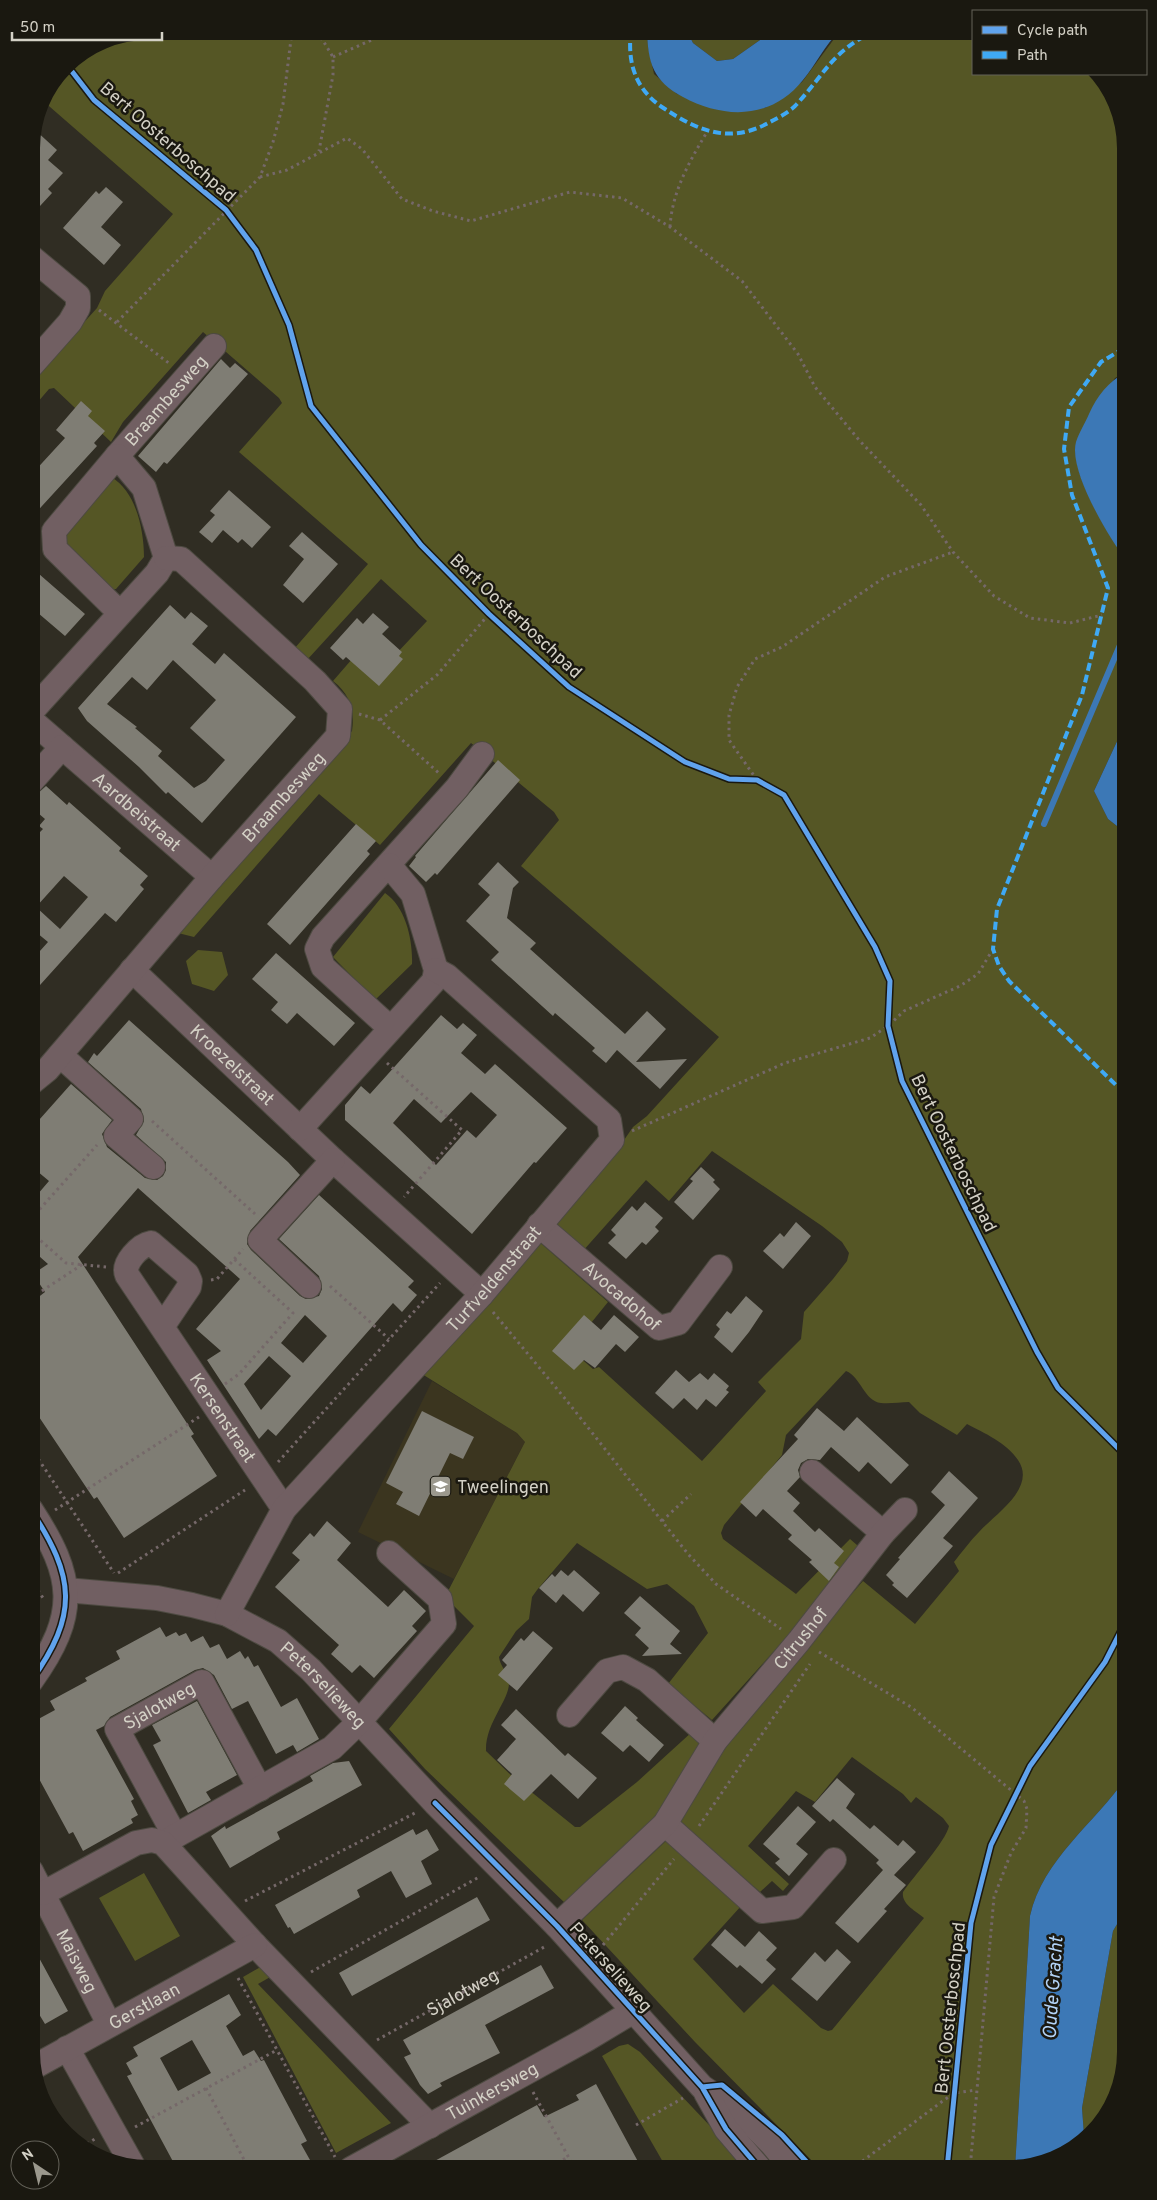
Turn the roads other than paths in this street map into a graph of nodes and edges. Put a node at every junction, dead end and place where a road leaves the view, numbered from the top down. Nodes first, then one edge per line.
1 (40, 264) edge
2 (214, 346) dead end
3 (40, 357) edge
4 (118, 456) junction
5 (166, 558) junction
6 (120, 613) junction
7 (40, 702) edge
8 (40, 728) edge
9 (62, 746) junction
10 (482, 754) dead end
11 (40, 772) edge
12 (389, 865) junction
13 (212, 877) junction
14 (132, 970) junction
15 (436, 970) junction
16 (390, 1028) junction
17 (60, 1055) junction
18 (40, 1076) edge
19 (300, 1129) junction
20 (333, 1160) junction
21 (153, 1167) dead end
22 (539, 1225) junction
23 (720, 1267) dead end
24 (310, 1286) road end
25 (481, 1295) junction
26 (162, 1327) junction
27 (812, 1472) dead end
28 (284, 1509) junction
29 (905, 1510) dead end
30 (40, 1524) edge
31 (883, 1533) junction
32 (389, 1554) dead end
33 (66, 1590) junction
34 (227, 1614) junction
35 (40, 1668) edge
36 (570, 1715) dead end
37 (359, 1722) junction
38 (715, 1741) junction
39 (260, 1788) junction
40 (665, 1824) junction
41 (169, 1839) junction
42 (834, 1860) dead end
43 (40, 1886) edge
44 (44, 1893) junction
45 (560, 1931) junction
46 (255, 1945) junction
47 (632, 2012) junction
48 (109, 2024) junction
49 (67, 2048) junction
50 (41, 2062) edge
51 (702, 2087) junction
52 (430, 2126) junction
53 (129, 2158) edge
54 (366, 2160) edge
55 (753, 2160) edge
56 (777, 2160) edge

1 - 3 street
2 - 4 street, Braambesweg
4 - 5 street, Braambesweg
4 - 6 street, Braambesweg
5 - 6 street
5 - 13 street, Braambesweg
6 - 7 street
8 - 9 street, Aardbeistraat
9 - 11 street
9 - 13 street, Aardbeistraat
10 - 12 street
12 - 15 street
12 - 16 street
13 - 14 street, Braambesweg
14 - 17 street, Braambesweg
14 - 19 street, Kroezelstraat
15 - 16 street
15 - 22 street, Turfveldenstraat
16 - 19 street
17 - 18 street, Braambesweg
17 - 21 street
19 - 20 street, Kroezelstraat
20 - 24 street
20 - 25 street, Kroezelstraat
22 - 23 street, Avocadohof
22 - 25 street, Turfveldenstraat
25 - 28 street, Turfveldenstraat
26 - 26 street, Kersenstraat
26 - 28 street, Kersenstraat
27 - 31 street
28 - 34 street, Turfveldenstraat
29 - 31 street, Citrushof
30 - 33 street
31 - 38 street, Citrushof
32 - 37 street
33 - 34 street, Peterselieweg
33 - 35 street
34 - 37 street, Peterselieweg
36 - 38 street
37 - 39 street
37 - 45 street, Peterselieweg
38 - 40 street, Citrushof
39 - 41 street
39 - 41 street, Sjalotweg
40 - 42 street
40 - 45 street, Citrushof
41 - 44 street
41 - 46 street, Sjalotweg
43 - 44 street, Maisweg
44 - 48 street, Maisweg
45 - 47 street, Peterselieweg
46 - 48 street, Gerstlaan
46 - 52 street, Sjalotweg
47 - 51 street, Peterselieweg
47 - 52 street, Tuinkersweg
48 - 49 street, Gerstlaan
49 - 50 street, Gerstlaan
49 - 53 street
51 - 55 street, Peterselieweg
51 - 56 street, Peterselieweg
52 - 54 street, Tuinkersweg

